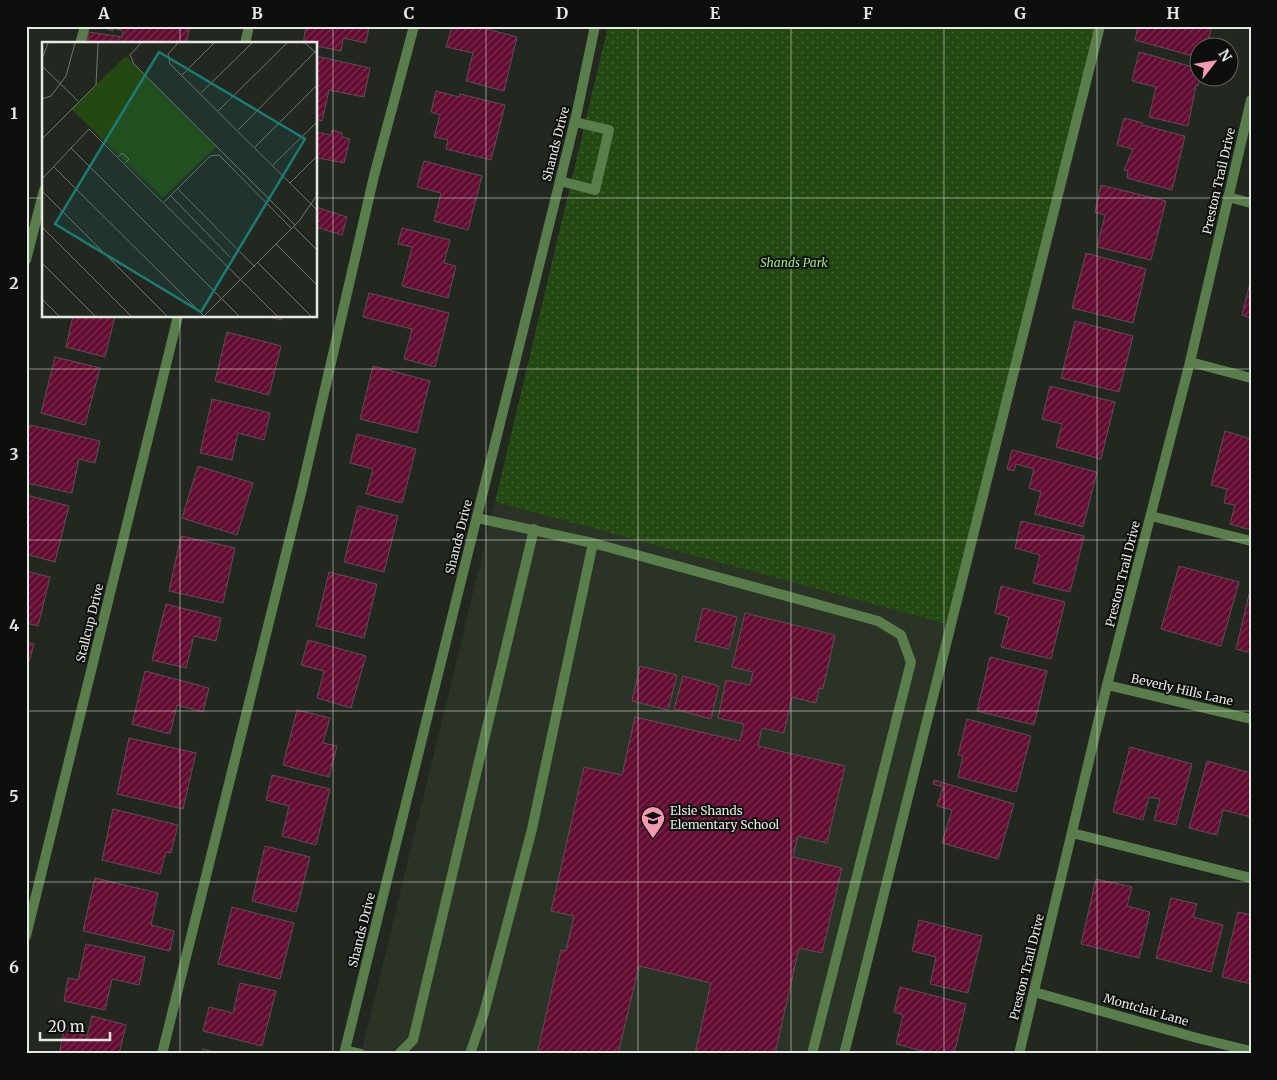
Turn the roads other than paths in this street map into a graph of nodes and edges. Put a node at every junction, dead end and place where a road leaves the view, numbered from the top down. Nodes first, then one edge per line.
1 (85, 26) edge
2 (249, 26) edge
3 (414, 26) edge
4 (595, 26) edge
5 (1100, 26) edge
6 (81, 42) edge
7 (245, 42) edge
8 (1251, 100) edge
9 (575, 122) junction
10 (560, 181) junction
11 (1228, 197) junction
12 (42, 198) edge
13 (1251, 203) edge
14 (26, 260) edge
15 (178, 318) edge
16 (1190, 362) junction
17 (1251, 378) edge
18 (1150, 516) junction
19 (477, 518) junction
20 (534, 529) junction
21 (1251, 541) edge
22 (593, 543) junction
23 (1107, 685) junction
24 (1251, 719) edge
25 (1072, 834) junction
26 (1251, 878) edge
27 (26, 936) edge
28 (1034, 992) junction
29 (1251, 1051) edge
30 (344, 1052) edge
31 (162, 1054) edge
32 (360, 1054) edge
33 (399, 1054) edge
34 (470, 1054) edge
35 (812, 1054) edge
36 (844, 1054) edge
37 (1019, 1054) edge

1 - 6 street
2 - 7 street
3 - 31 street
4 - 9 street, Shands Drive
5 - 36 street
8 - 11 street, Preston Trail Drive
9 - 10 street, Shands Drive
9 - 10 street
10 - 19 street, Shands Drive
11 - 13 street
11 - 16 street, Preston Trail Drive
12 - 14 street
15 - 27 street, Stallcup Drive
16 - 17 street
16 - 18 street, Preston Trail Drive
18 - 21 street
18 - 23 street, Preston Trail Drive
19 - 20 street
19 - 30 street, Shands Drive
20 - 22 street
20 - 33 street
22 - 34 street
22 - 35 street
23 - 24 street, Beverly Hills Lane
23 - 25 street, Preston Trail Drive
25 - 26 street
25 - 28 street, Preston Trail Drive
28 - 29 street, Montclair Lane
28 - 37 street, Preston Trail Drive
30 - 32 street

